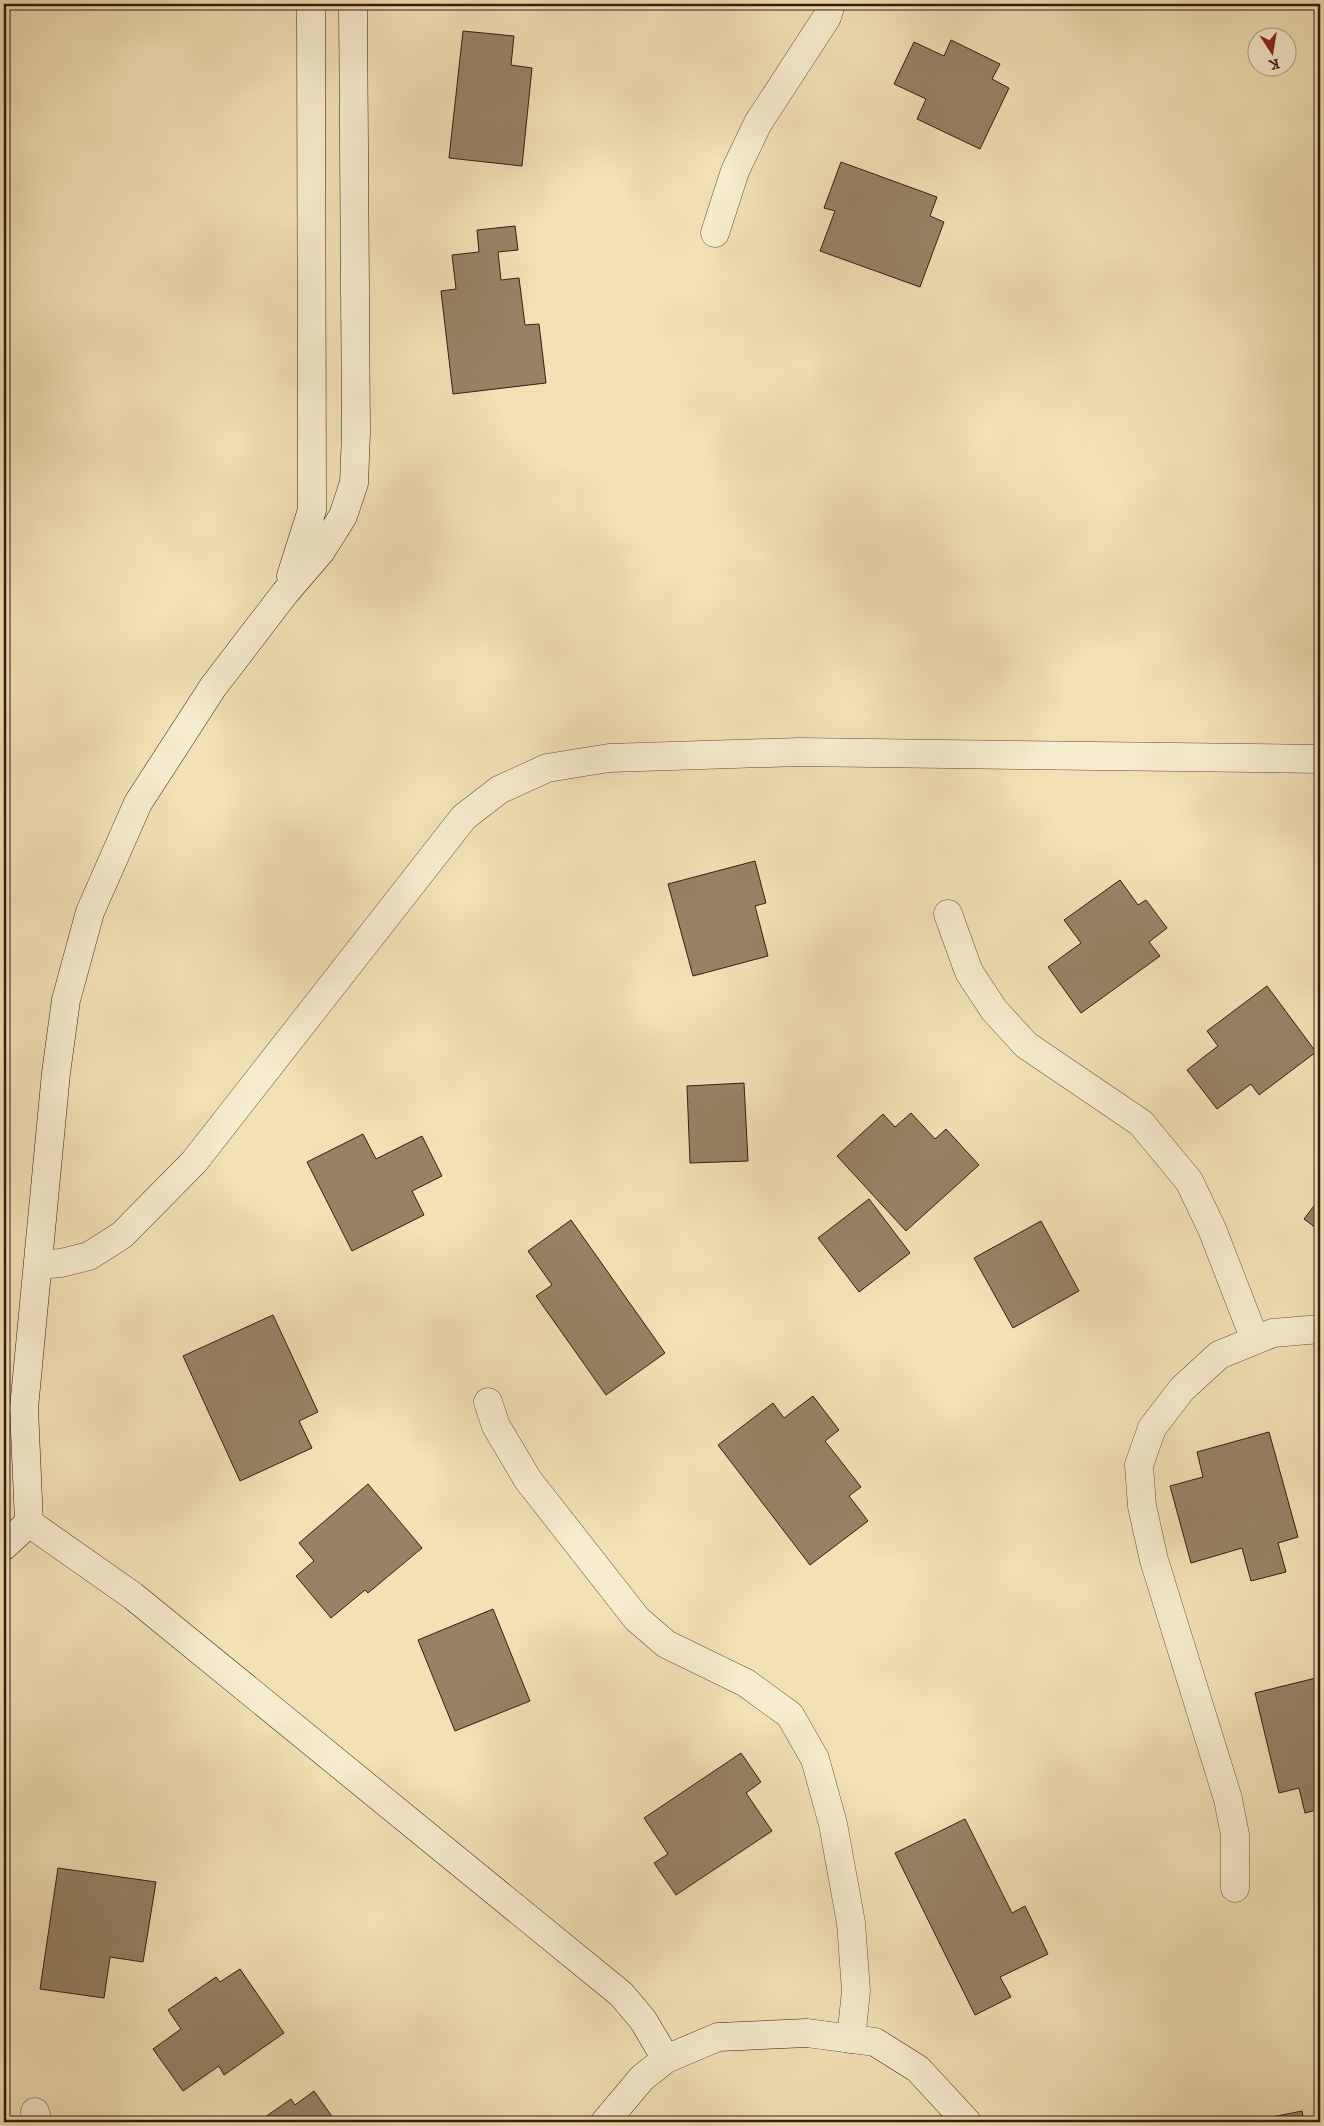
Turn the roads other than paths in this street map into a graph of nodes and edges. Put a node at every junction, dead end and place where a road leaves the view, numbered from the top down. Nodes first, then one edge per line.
1 (311, 4) edge
2 (353, 4) edge
3 (831, 4) edge
4 (715, 233) dead end
5 (285, 593) junction
6 (1320, 759) edge
7 (948, 914) dead end
8 (38, 1265) junction
9 (1320, 1329) edge
10 (1254, 1340) junction
11 (488, 1402) dead end
12 (29, 1523) junction
13 (4, 1546) edge
14 (1235, 1888) dead end
15 (851, 2039) junction
16 (666, 2059) junction
17 (605, 2122) edge
18 (967, 2122) edge

1 - 5 street
2 - 5 street
3 - 4 street
5 - 8 street
6 - 8 street
7 - 10 street
8 - 12 street
9 - 10 street
10 - 14 street
11 - 15 street
12 - 13 street
12 - 16 street
15 - 16 street
15 - 18 street
16 - 17 street

